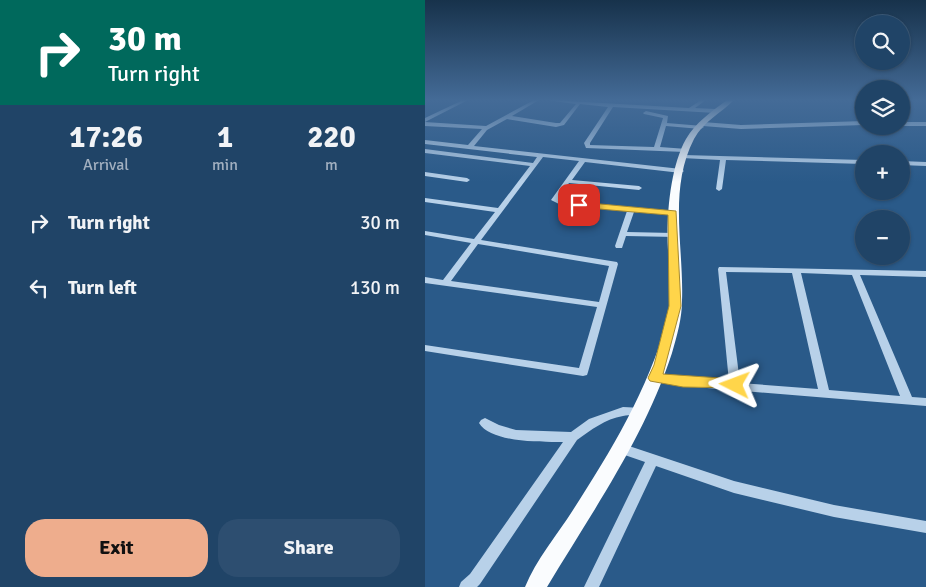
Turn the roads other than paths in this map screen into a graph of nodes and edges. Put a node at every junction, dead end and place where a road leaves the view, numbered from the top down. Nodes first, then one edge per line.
1 (478, 127) edge
2 (596, 127) edge
3 (662, 127) edge
4 (700, 127) edge
5 (487, 128) joint
6 (425, 142) edge
7 (470, 147) junction
8 (656, 150) junction
9 (425, 151) edge
10 (684, 154) junction
11 (541, 156) junction
12 (723, 157) junction
13 (583, 160) junction
14 (855, 162) edge
15 (910, 163) edge
16 (535, 164) junction
17 (926, 164) edge
18 (681, 171) junction
19 (425, 174) edge
20 (467, 180) dead end
21 (567, 181) junction
22 (639, 188) dead end
23 (719, 189) dead end
24 (425, 200) edge
25 (631, 209) junction
26 (500, 210) junction
27 (672, 213) junction
28 (425, 233) edge
29 (623, 234) junction
30 (673, 235) junction
31 (477, 240) junction
32 (619, 246) dead end
33 (796, 272) junction
34 (855, 273) junction
35 (926, 274) edge
36 (425, 280) edge
37 (445, 283) junction
38 (602, 305) junction
39 (425, 348) edge
40 (655, 378) junction
41 (735, 385) junction
42 (824, 393) junction
43 (907, 401) junction
44 (926, 402) edge
45 (639, 411) junction
46 (485, 423) dead end
47 (573, 438) junction
48 (619, 448) junction
49 (653, 459) junction
50 (926, 527) edge
51 (465, 587) edge
52 (535, 587) edge
53 (591, 587) edge

1 - 5 street
2 - 8 street
3 - 8 street
4 - 10 main road
5 - 7 street
6 - 7 street
7 - 11 street
8 - 10 street
9 - 16 street
10 - 12 street
10 - 18 main road
11 - 13 street
11 - 16 street
12 - 14 street
12 - 23 street
13 - 18 street
13 - 21 street
15 - 17 street
16 - 26 street
18 - 27 main road
19 - 20 street
21 - 22 street
21 - 25 street
24 - 26 street
25 - 27 street
25 - 29 street
26 - 31 street
27 - 30 main road
28 - 31 street
29 - 30 street
29 - 32 street
30 - 40 main road
31 - 37 street
31 - 38 street
33 - 34 street
33 - 41 street
33 - 42 street
34 - 35 street
34 - 43 street
36 - 37 street
37 - 38 street
38 - 39 street
40 - 41 street
40 - 45 main road
41 - 42 street
42 - 43 street
43 - 44 street
45 - 47 street
45 - 48 main road
46 - 47 street
47 - 51 street
48 - 49 street
48 - 52 main road
49 - 50 street
49 - 53 street

